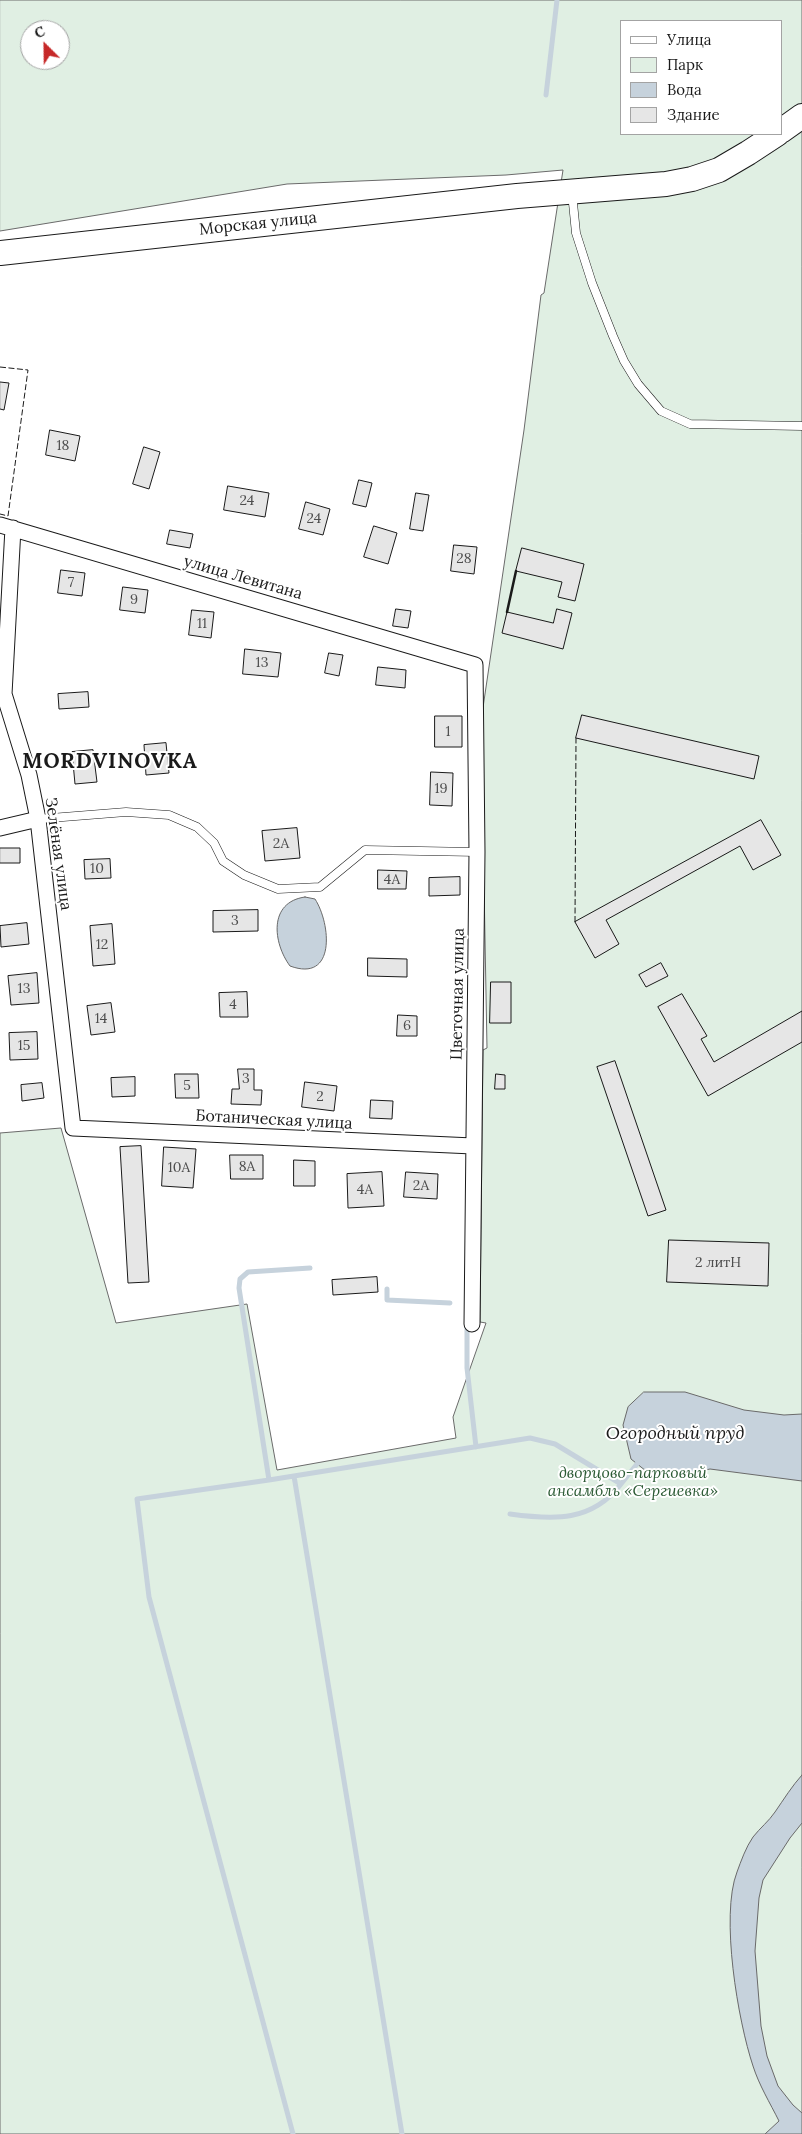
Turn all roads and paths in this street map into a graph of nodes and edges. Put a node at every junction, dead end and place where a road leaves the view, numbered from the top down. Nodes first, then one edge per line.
1 (802, 116) edge
2 (782, 130) edge
3 (775, 135) edge
4 (572, 191) junction
5 (0, 253) edge
6 (802, 426) edge
7 (7, 527) edge
8 (475, 665) joint
9 (2, 694) edge
10 (38, 819) junction
11 (0, 828) edge
12 (477, 852) junction
13 (73, 1128) joint
14 (473, 1146) junction
15 (472, 1324) dead end

1 - 2 main road
3 - 4 main road, Морская улица
4 - 5 main road, Морская улица
4 - 6 lane
7 - 8 street, улица Левитана
7 - 9 street, Зелёная улица
8 - 12 street, Цветочная улица
9 - 10 street, Зелёная улица
10 - 11 street
10 - 12 lane
10 - 13 street, Зелёная улица
12 - 14 street, Цветочная улица
13 - 14 street, Ботаническая улица
14 - 15 street, Цветочная улица

